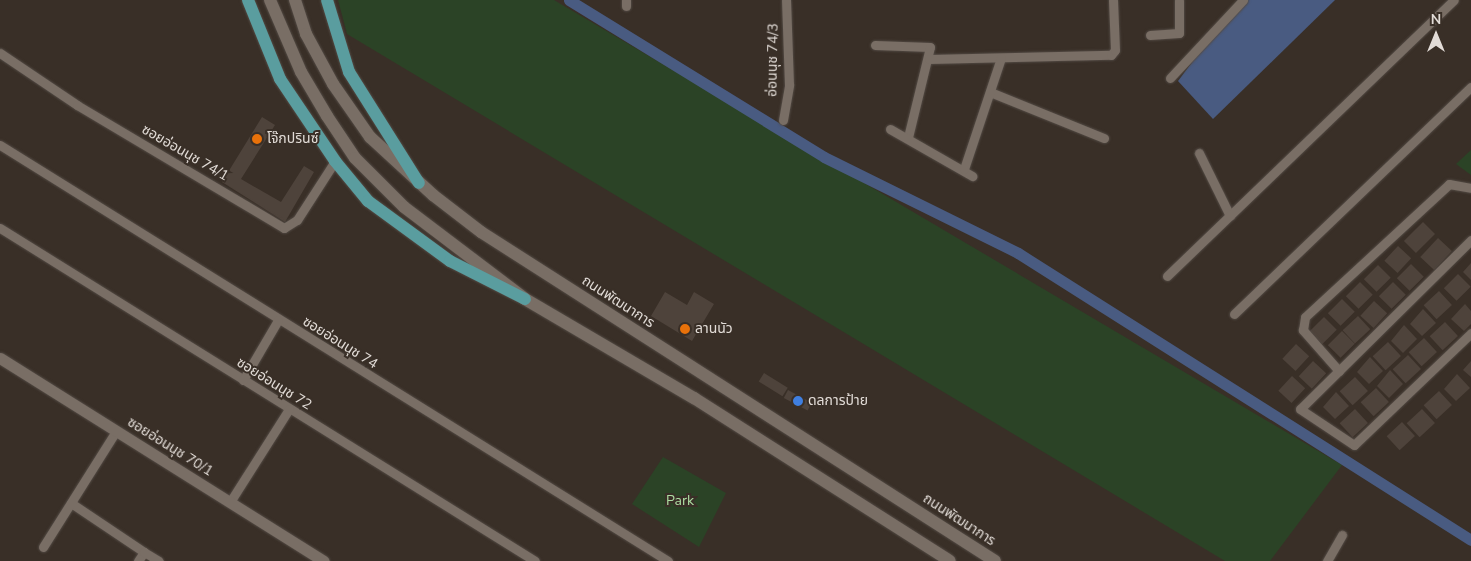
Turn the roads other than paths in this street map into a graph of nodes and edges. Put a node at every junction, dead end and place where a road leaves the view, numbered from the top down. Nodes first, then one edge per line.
1 (248, 0) edge
2 (270, 0) edge
3 (295, 0) edge
4 (327, 0) edge
5 (786, 0) edge
6 (1113, 0) edge
7 (1179, 0) edge
8 (1243, 0) edge
9 (1454, 0) edge
10 (1150, 35) dead end
11 (876, 45) dead end
12 (0, 53) edge
13 (1001, 58) junction
14 (929, 60) junction
15 (1170, 78) dead end
16 (1471, 87) edge
17 (990, 92) junction
18 (783, 120) dead end
19 (890, 129) dead end
20 (908, 137) junction
21 (1104, 138) dead end
22 (0, 146) edge
23 (1199, 153) dead end
24 (335, 162) junction
25 (964, 169) junction
26 (972, 176) dead end
27 (419, 183) junction
28 (1471, 188) edge
29 (1230, 216) junction
30 (0, 228) edge
31 (1471, 240) edge
32 (1167, 276) dead end
33 (525, 299) junction
34 (1234, 314) dead end
35 (278, 320) junction
36 (1471, 333) edge
37 (0, 358) edge
38 (1339, 371) junction
39 (243, 380) junction
40 (289, 409) junction
41 (116, 431) junction
42 (230, 502) junction
43 (71, 503) junction
44 (1342, 535) dead end
45 (43, 547) dead end
46 (144, 552) junction
47 (138, 561) edge
48 (159, 561) edge
49 (324, 561) edge
50 (535, 561) edge
51 (667, 561) edge
52 (950, 561) edge
53 (995, 561) edge
54 (1327, 561) edge

1 - 24 main road
2 - 33 main road
3 - 27 main road, ถนนพัฒนาการ
4 - 27 main road
5 - 18 street, อ่อนนุช 74/3
6 - 13 street
7 - 10 street
8 - 15 street
9 - 29 street
11 - 14 street
12 - 24 street, ซอยอ่อนนุช 74/1
13 - 14 street
13 - 17 street
14 - 20 street
16 - 34 street
17 - 21 street
17 - 25 street
19 - 20 street
20 - 25 street
22 - 35 street, ซอยอ่อนนุช 74
23 - 29 street
24 - 33 main road
25 - 26 street
27 - 53 main road, ถนนพัฒนาการ
28 - 38 street
29 - 32 street
30 - 39 street, ซอยอ่อนนุช 72
31 - 38 street
33 - 52 main road
35 - 39 street
35 - 51 street, ซอยอ่อนนุช 74
36 - 38 street
37 - 41 street, ซอยอ่อนนุช 70/1
39 - 40 street, ซอยอ่อนนุช 72
40 - 42 street
40 - 50 street, ซอยอ่อนนุช 72
41 - 42 street, ซอยอ่อนนุช 70/1
41 - 43 street
42 - 49 street, ซอยอ่อนนุช 70/1
43 - 45 street
43 - 46 street
44 - 54 street
46 - 47 street
46 - 48 street

